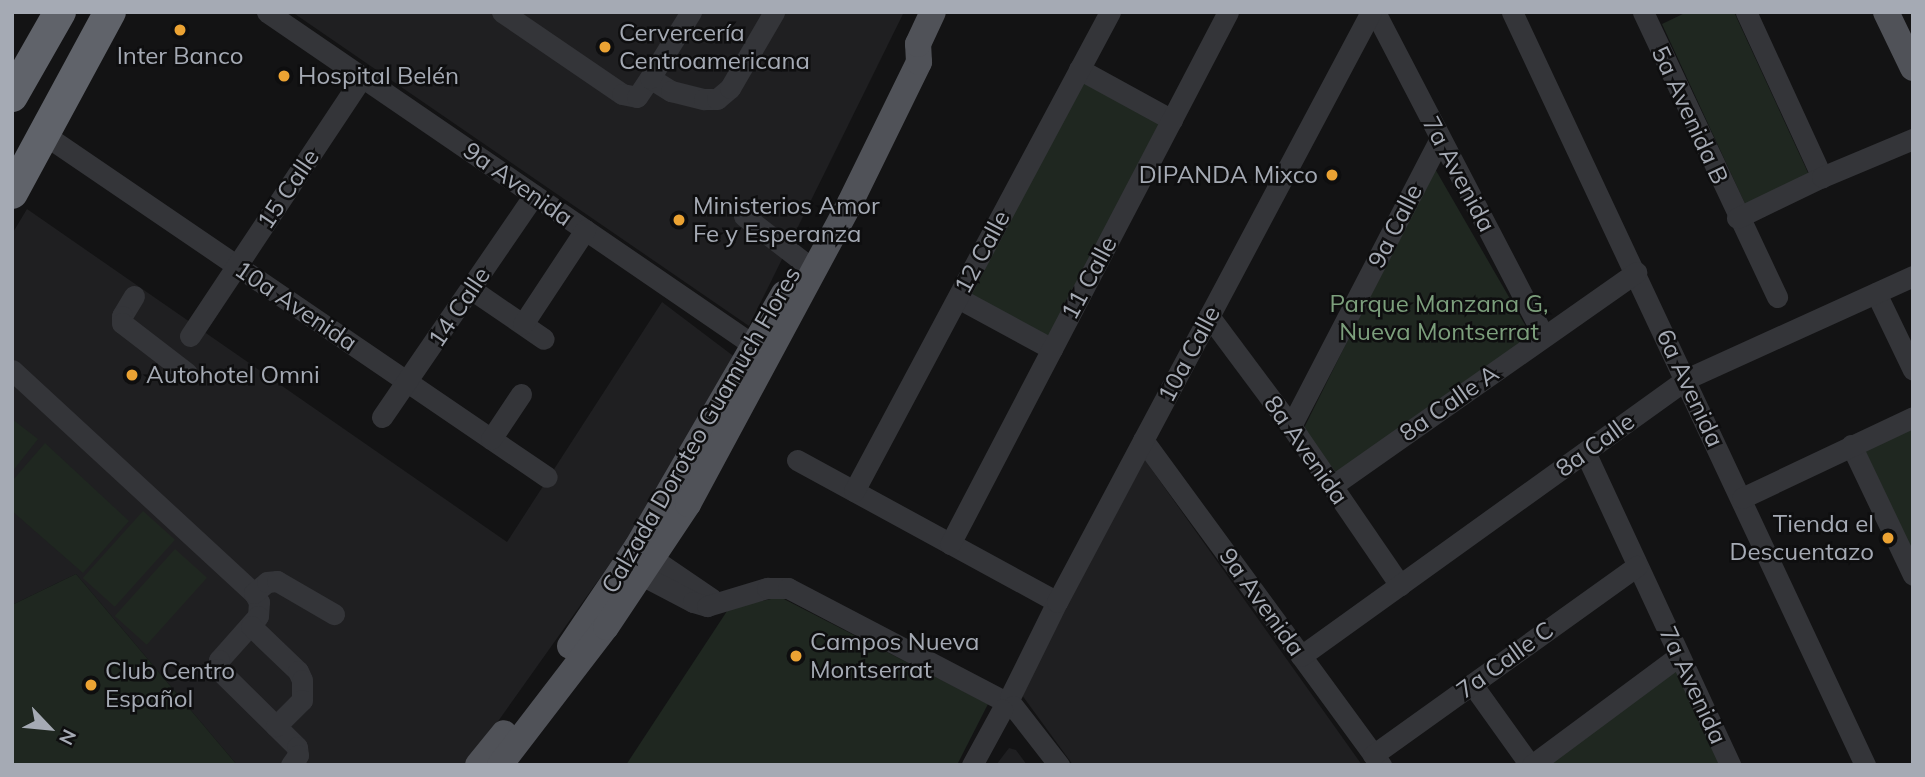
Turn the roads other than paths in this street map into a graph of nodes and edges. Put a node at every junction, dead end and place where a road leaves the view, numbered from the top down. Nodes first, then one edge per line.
1 (110, 12) edge
2 (267, 12) edge
3 (502, 12) edge
4 (691, 12) edge
5 (774, 12) edge
6 (933, 12) edge
7 (1110, 12) edge
8 (1228, 12) edge
9 (1373, 12) edge
10 (1512, 12) edge
11 (1745, 12) edge
12 (1886, 12) edge
13 (1651, 15) edge
14 (51, 16) edge
15 (918, 44) junction
16 (1913, 68) edge
17 (1079, 69) junction
18 (362, 77) junction
19 (650, 78) junction
20 (12, 96) edge
21 (1172, 120) junction
22 (45, 135) junction
23 (1440, 138) junction
24 (1913, 139) edge
25 (1822, 177) junction
26 (12, 193) edge
27 (534, 195) junction
28 (744, 216) dead end
29 (1737, 218) junction
30 (585, 230) junction
31 (801, 260) junction
32 (237, 266) junction
33 (1636, 272) junction
34 (1913, 276) edge
35 (471, 289) junction
36 (1876, 293) junction
37 (135, 296) dead end
38 (1777, 297) dead end
39 (958, 298) junction
40 (1209, 316) junction
41 (523, 324) junction
42 (190, 336) dead end
43 (1544, 336) junction
44 (544, 339) dead end
45 (1052, 349) junction
46 (762, 350) junction
47 (12, 370) edge
48 (1913, 370) edge
49 (187, 373) dead end
50 (1686, 379) junction
51 (407, 382) junction
52 (521, 394) dead end
53 (382, 417) dead end
54 (1913, 417) edge
55 (1291, 426) junction
56 (491, 439) junction
57 (1143, 440) junction
58 (1851, 445) junction
59 (1585, 452) junction
60 (797, 460) dead end
61 (547, 477) dead end
62 (1332, 485) junction
63 (854, 491) junction
64 (1742, 498) junction
65 (950, 544) junction
66 (639, 562) junction
67 (1637, 566) junction
68 (1913, 575) edge
69 (1400, 585) junction
70 (254, 593) junction
71 (1057, 602) junction
72 (334, 614) dead end
73 (251, 626) junction
74 (1301, 656) junction
75 (1679, 656) junction
76 (1472, 684) junction
77 (1007, 705) junction
78 (276, 726) junction
79 (1377, 760) edge
80 (290, 765) edge
81 (478, 765) edge
82 (500, 765) edge
83 (972, 765) edge
84 (1059, 765) edge
85 (1531, 765) edge
86 (1730, 765) edge
87 (1865, 765) edge

1 - 22 highway
2 - 18 street, 9a Avenida
3 - 19 street
4 - 19 street
5 - 19 street
6 - 15 main road, Calzada Doroteo Guamuch Flores
7 - 17 street, 12 Calle
8 - 21 street, 11 Calle
9 - 23 street, 7a Avenida
9 - 40 street, 10a Calle
10 - 33 street, 6a Avenida
11 - 25 street
12 - 16 main road
13 - 29 street, 5a Avenida B
14 - 20 highway
15 - 31 main road, Calzada Doroteo Guamuch Flores
15 - 46 main road, Calzada Doroteo Guamuch Flores
17 - 21 street
17 - 39 street, 12 Calle
18 - 27 street, 9a Avenida
18 - 32 street, 15 Calle
21 - 45 street, 11 Calle
22 - 26 highway
22 - 32 street, 10a Avenida
23 - 43 street, 7a Avenida
23 - 55 street, 9a Calle
24 - 25 street
25 - 29 street
27 - 30 street, 9a Avenida
27 - 35 street, 14 Calle
28 - 31 street
29 - 38 street, 5a Avenida B
30 - 41 street
30 - 46 street, 9a Avenida
31 - 46 main road, Calzada Doroteo Guamuch Flores
32 - 42 street, 15 Calle
32 - 51 street, 10a Avenida
33 - 43 street, 8a Calle A
33 - 50 street, 6a Avenida
34 - 36 street, 8a Calle
35 - 41 street
35 - 51 street, 14 Calle
36 - 48 street
36 - 50 street, 8a Calle
37 - 49 street
39 - 45 street
39 - 63 street, 12 Calle
40 - 55 street, 8a Avenida
40 - 57 street, 10a Calle
41 - 44 street
43 - 62 street, 8a Calle A
45 - 65 street, 11 Calle
46 - 66 main road, Calzada Doroteo Guamuch Flores
47 - 70 street
50 - 59 street, 8a Calle
50 - 64 street, 6a Avenida
51 - 53 street, 14 Calle
51 - 56 street, 10a Avenida
52 - 56 street
54 - 58 street
55 - 62 street, 8a Avenida
56 - 61 street, 10a Avenida
57 - 71 street, 10a Calle
57 - 74 street, 9a Avenida
58 - 64 street
58 - 68 street
59 - 67 street, 7a Avenida
59 - 69 street, 8a Calle
60 - 63 street
62 - 69 street, 8a Avenida
63 - 65 street
64 - 87 street, 6a Avenida
65 - 71 street
66 - 77 street
66 - 81 main road, Calzada Doroteo Guamuch Flores
66 - 82 main road, Calzada Doroteo Guamuch Flores
67 - 75 street, 7a Avenida
67 - 76 street, 7a Calle C
69 - 74 street, 8a Calle
70 - 72 street
70 - 73 street
71 - 77 street, 10a Calle
73 - 78 street
73 - 78 street
74 - 79 street, 9a Avenida
75 - 85 street
75 - 86 street, 7a Avenida
76 - 79 street, 7a Calle C
76 - 85 street
77 - 83 street, 10a Calle
77 - 84 street
78 - 80 street

